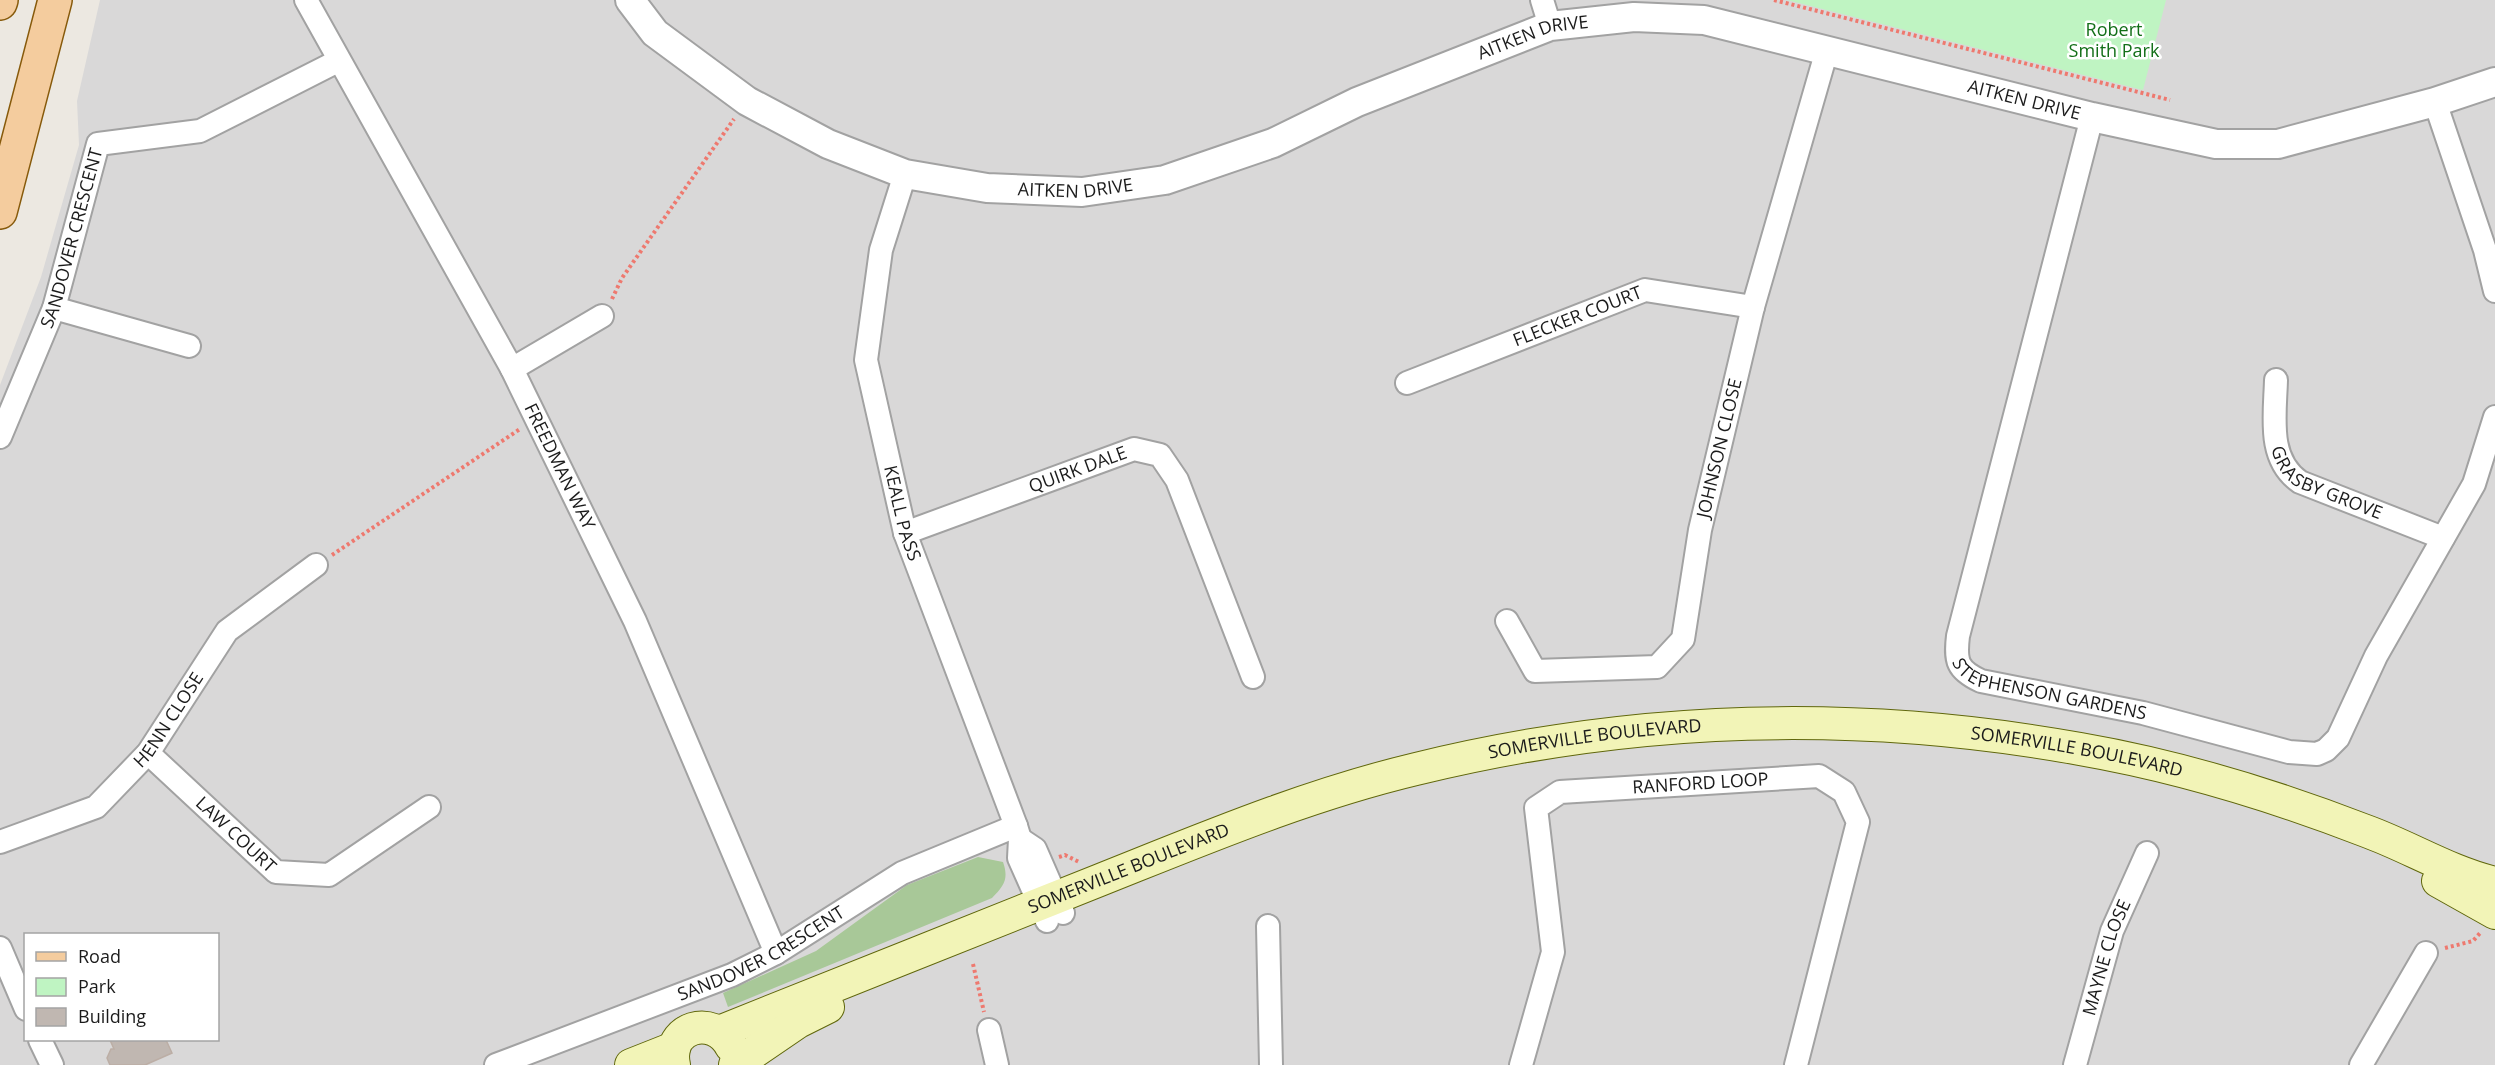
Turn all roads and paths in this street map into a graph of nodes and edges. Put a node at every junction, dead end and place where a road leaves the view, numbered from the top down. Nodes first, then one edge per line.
1 (55, 0) edge
2 (306, 0) edge
3 (630, 0) edge
4 (1774, 0) edge
5 (1546, 13) edge
6 (1827, 50) junction
7 (338, 61) junction
8 (2495, 82) edge
9 (2170, 100) dead end
10 (747, 101) junction
11 (2434, 102) junction
12 (2092, 117) junction
13 (905, 174) junction
14 (0, 212) edge
15 (2490, 249) edge
16 (2495, 291) edge
17 (1753, 307) junction
18 (54, 308) junction
19 (602, 316) joint
20 (189, 346) dead end
21 (512, 369) junction
22 (2276, 380) dead end
23 (1407, 384) dead end
24 (2495, 417) edge
25 (536, 419) junction
26 (0, 437) edge
27 (905, 533) junction
28 (2443, 538) junction
29 (316, 565) joint
30 (1508, 621) dead end
31 (1253, 677) dead end
32 (148, 753) junction
33 (429, 807) dead end
34 (1018, 832) junction
35 (0, 842) edge
36 (2147, 853) dead end
37 (2495, 883) edge
38 (1052, 908) junction
39 (2490, 920) edge
40 (1268, 926) dead end
41 (0, 948) edge
42 (776, 953) junction
43 (2426, 953) joint
44 (973, 964) dead end
45 (4, 975) edge
46 (24, 1006) edge
47 (989, 1030) joint
48 (719, 1032) junction
49 (40, 1041) edge
50 (674, 1057) edge
51 (52, 1065) edge
52 (496, 1065) edge
53 (631, 1065) edge
54 (734, 1065) edge
55 (997, 1065) edge
56 (1271, 1065) edge
57 (1521, 1065) edge
58 (1796, 1065) edge
59 (2075, 1065) edge
60 (2361, 1065) edge

1 - 14 main road
2 - 7 street, FREEDMAN WAY
3 - 10 street, AITKEN DRIVE
4 - 9 path
5 - 6 street, AITKEN DRIVE
5 - 13 street, AITKEN DRIVE
6 - 12 street, AITKEN DRIVE
6 - 17 street, JOHNSON CLOSE
7 - 18 street, SANDOVER CRESCENT
7 - 21 street, FREEDMAN WAY
8 - 11 street, AITKEN DRIVE
10 - 13 street, AITKEN DRIVE
10 - 19 path
11 - 12 street, AITKEN DRIVE
11 - 15 street
12 - 28 street, STEPHENSON GARDENS
13 - 27 street, KEALL PASS
15 - 16 street
17 - 23 street, FLECKER COURT
17 - 30 street, JOHNSON CLOSE
18 - 20 street
18 - 26 street, SANDOVER CRESCENT
19 - 21 street
21 - 25 street, FREEDMAN WAY
22 - 28 street, GRASBY GROVE
24 - 28 street, STEPHENSON GARDENS
25 - 29 path
25 - 42 street, FREEDMAN WAY
27 - 31 street, QUIRK DALE
27 - 34 street, KEALL PASS
29 - 32 street, HENN CLOSE
32 - 33 street, LAW COURT
32 - 35 street, HENN CLOSE
34 - 38 street, KEALL PASS
34 - 42 street, SANDOVER CRESCENT
36 - 59 street, MAYNE CLOSE
37 - 38 main road, SOMERVILLE BOULEVARD
38 - 39 main road, SOMERVILLE BOULEVARD
38 - 48 main road, SOMERVILLE BOULEVARD
38 - 54 main road, SOMERVILLE BOULEVARD
39 - 43 path
40 - 56 street
41 - 45 street
42 - 52 street, SANDOVER CRESCENT
43 - 60 street
44 - 47 path
45 - 46 street
47 - 55 street
48 - 50 main road
48 - 54 main road
49 - 51 street
50 - 53 main road
57 - 58 street, RANFORD LOOP

